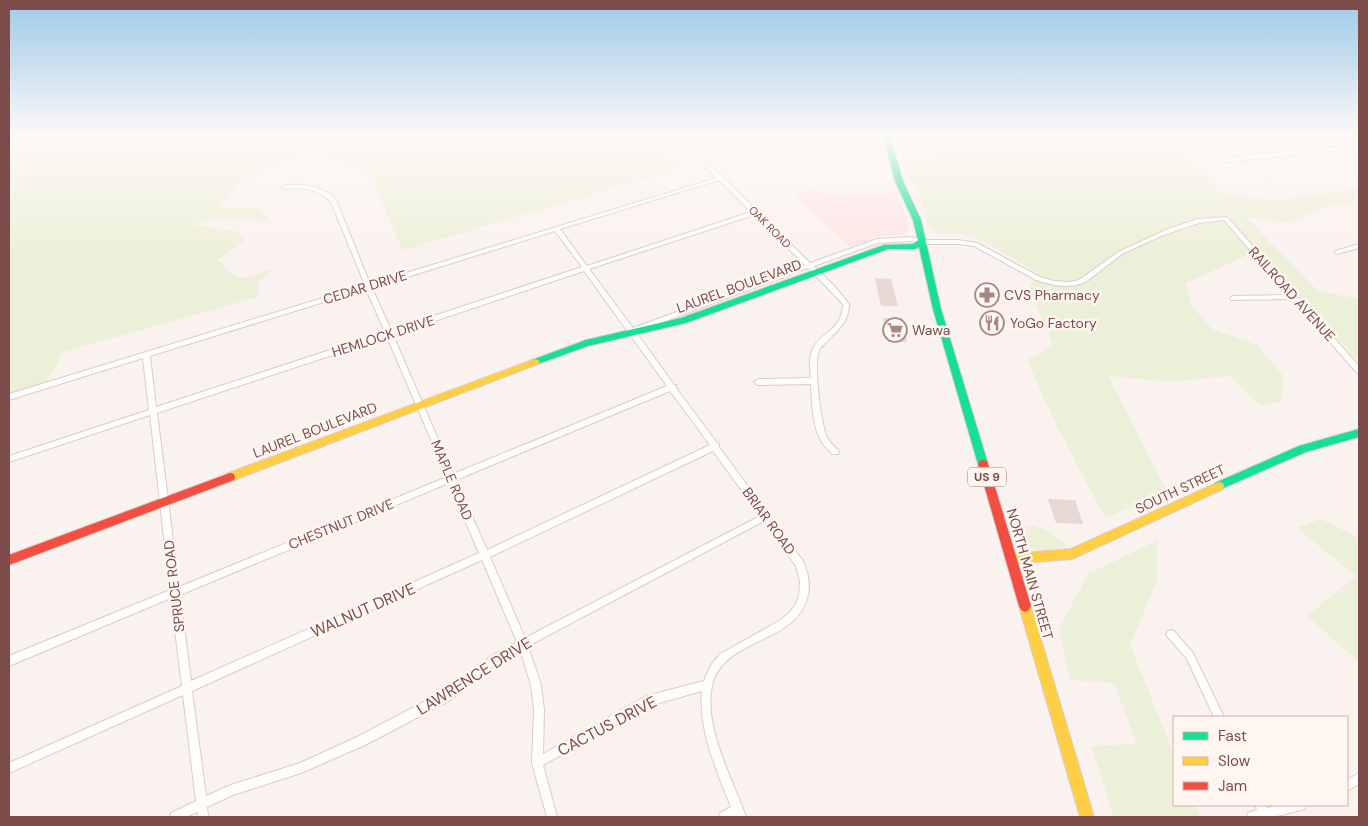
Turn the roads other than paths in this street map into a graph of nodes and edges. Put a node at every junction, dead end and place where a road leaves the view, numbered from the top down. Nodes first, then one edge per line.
1 (899, 177) edge
2 (721, 178) joint
3 (284, 187) dead end
4 (756, 212) junction
5 (1225, 218) joint
6 (557, 229) junction
7 (920, 242) junction
8 (1359, 246) edge
9 (1337, 252) dead end
10 (586, 268) junction
11 (813, 269) junction
12 (368, 286) junction
13 (1295, 297) junction
14 (1233, 298) dead end
15 (632, 331) junction
16 (389, 334) junction
17 (146, 355) junction
18 (1359, 370) edge
19 (814, 381) junction
20 (758, 382) dead end
21 (673, 387) junction
22 (9, 397) edge
23 (420, 406) junction
24 (152, 412) junction
25 (1359, 433) edge
26 (716, 446) junction
27 (835, 452) dead end
28 (9, 458) edge
29 (451, 479) junction
30 (164, 502) junction
31 (765, 517) junction
32 (484, 555) junction
33 (1011, 559) junction
34 (9, 560) edge
35 (175, 592) junction
36 (1171, 634) dead end
37 (523, 644) junction
38 (9, 661) edge
39 (707, 685) junction
40 (186, 689) junction
41 (1219, 716) edge
42 (537, 763) junction
43 (9, 768) edge
44 (1359, 778) edge
45 (1348, 785) edge
46 (202, 804) junction
47 (1293, 806) edge
48 (1262, 810) edge
49 (740, 813) edge
50 (175, 817) edge
51 (204, 817) edge
52 (552, 817) edge
53 (724, 817) edge
54 (1087, 817) edge
55 (1252, 817) edge

1 - 7 main road, NORTH MAIN STREET / US 9
2 - 4 street, OAK ROAD
2 - 6 street, CEDAR DRIVE
3 - 12 street, MAPLE ROAD
4 - 10 street, HEMLOCK DRIVE
4 - 11 street, OAK ROAD
5 - 7 street, LAUREL BOULEVARD
5 - 13 street, RAILROAD AVENUE
6 - 10 street, BRIAR ROAD
6 - 12 street, CEDAR DRIVE
7 - 11 main road, LAUREL BOULEVARD
7 - 33 main road, NORTH MAIN STREET / US 9
8 - 9 street
10 - 15 street, BRIAR ROAD
10 - 16 street, HEMLOCK DRIVE
11 - 15 main road, LAUREL BOULEVARD
11 - 19 street, OAK ROAD
12 - 16 street, MAPLE ROAD
12 - 17 street, CEDAR DRIVE
13 - 14 street
13 - 18 street, RAILROAD AVENUE
15 - 21 street, BRIAR ROAD
15 - 23 main road, LAUREL BOULEVARD
16 - 23 street, MAPLE ROAD
16 - 24 street, HEMLOCK DRIVE
17 - 22 street, CEDAR DRIVE
17 - 24 street, SPRUCE ROAD
19 - 20 street
19 - 27 street
21 - 26 street, BRIAR ROAD
21 - 29 street, CHESTNUT DRIVE
23 - 29 street, MAPLE ROAD
23 - 30 main road, LAUREL BOULEVARD
24 - 28 street, HEMLOCK DRIVE
24 - 30 street, SPRUCE ROAD
25 - 33 main road, SOUTH STREET
26 - 31 street, BRIAR ROAD
26 - 32 street, WALNUT DRIVE
29 - 32 street, MAPLE ROAD
29 - 35 street, CHESTNUT DRIVE
30 - 34 main road, LAUREL BOULEVARD
30 - 35 street, SPRUCE ROAD
31 - 37 street, LAWRENCE DRIVE
31 - 39 street, BRIAR ROAD
32 - 37 street, MAPLE ROAD
32 - 40 street, WALNUT DRIVE
33 - 54 main road, NORTH MAIN STREET / US 9
35 - 38 street, CHESTNUT DRIVE
35 - 40 street, SPRUCE ROAD
36 - 41 street
37 - 42 street, MAPLE ROAD
37 - 46 street, LAWRENCE DRIVE
39 - 42 street, CACTUS DRIVE
39 - 49 street, BRIAR ROAD
40 - 43 street, WALNUT DRIVE
40 - 46 street, SPRUCE ROAD
42 - 52 street, MAPLE ROAD
44 - 45 street
46 - 50 street, LAWRENCE DRIVE
46 - 51 street, SPRUCE ROAD
47 - 48 street
48 - 55 street
49 - 53 street

